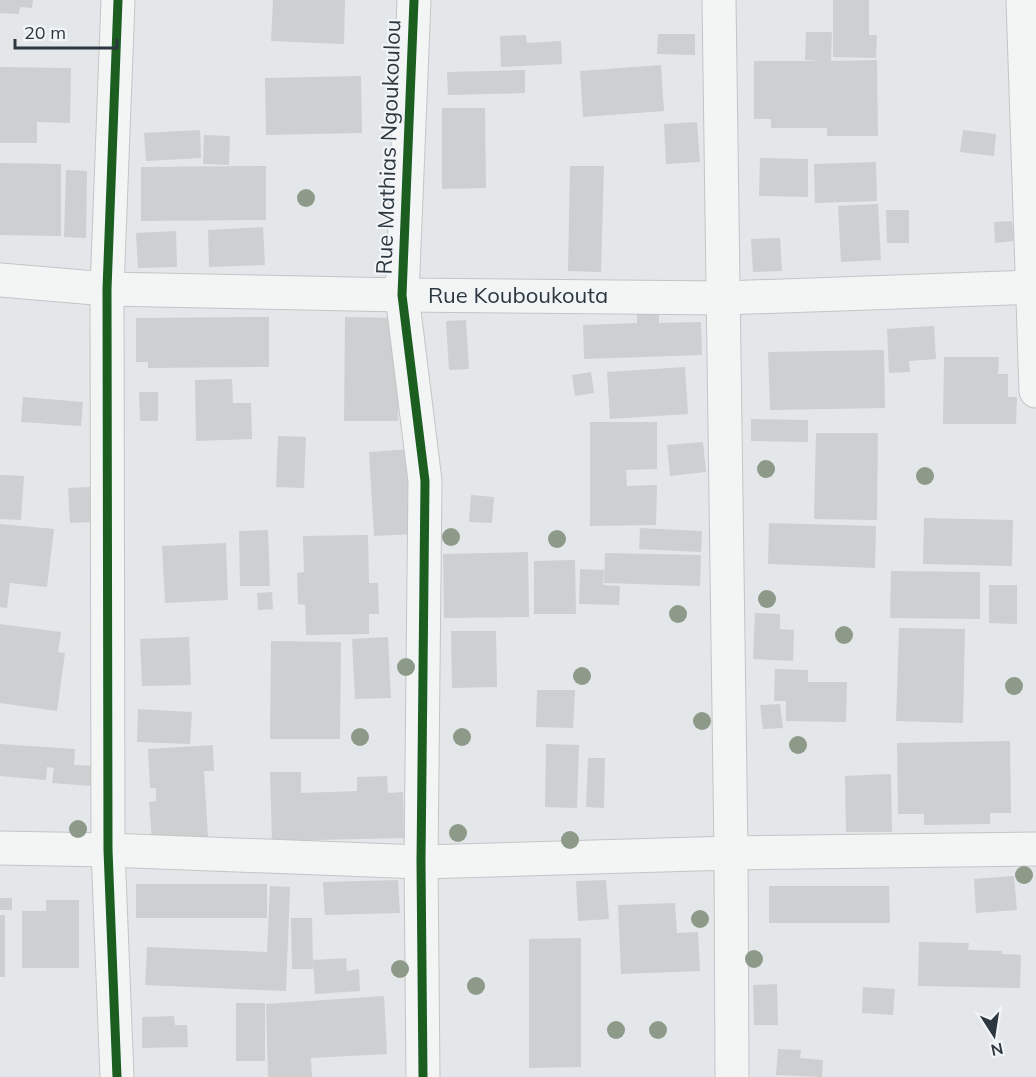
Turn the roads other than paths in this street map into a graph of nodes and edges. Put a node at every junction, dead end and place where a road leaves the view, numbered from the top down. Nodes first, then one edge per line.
1 (118, 0) edge
2 (414, 0) edge
3 (719, 0) edge
4 (1023, 0) edge
5 (0, 280) edge
6 (1035, 287) edge
7 (107, 289) junction
8 (402, 295) junction
9 (724, 298) junction
10 (1036, 391) edge
11 (0, 848) edge
12 (1036, 849) edge
13 (108, 850) junction
14 (731, 852) junction
15 (421, 862) junction
16 (117, 1077) edge
17 (423, 1077) edge
18 (732, 1077) edge

1 - 7 street
2 - 8 street, Rue Mathias Ngoukoulou
3 - 9 street
4 - 6 street
5 - 7 street, Rue Kouboukouta
6 - 9 street, Rue Kouboukouta
6 - 10 street
7 - 8 street, Rue Kouboukouta
7 - 13 street
8 - 9 street, Rue Kouboukouta
8 - 15 street, Rue Mathias Ngoukoulou
9 - 14 street
11 - 13 street
12 - 14 street
13 - 15 street
13 - 16 street
14 - 15 street
14 - 18 street
15 - 17 street, Rue Mathias Ngoukoulou

